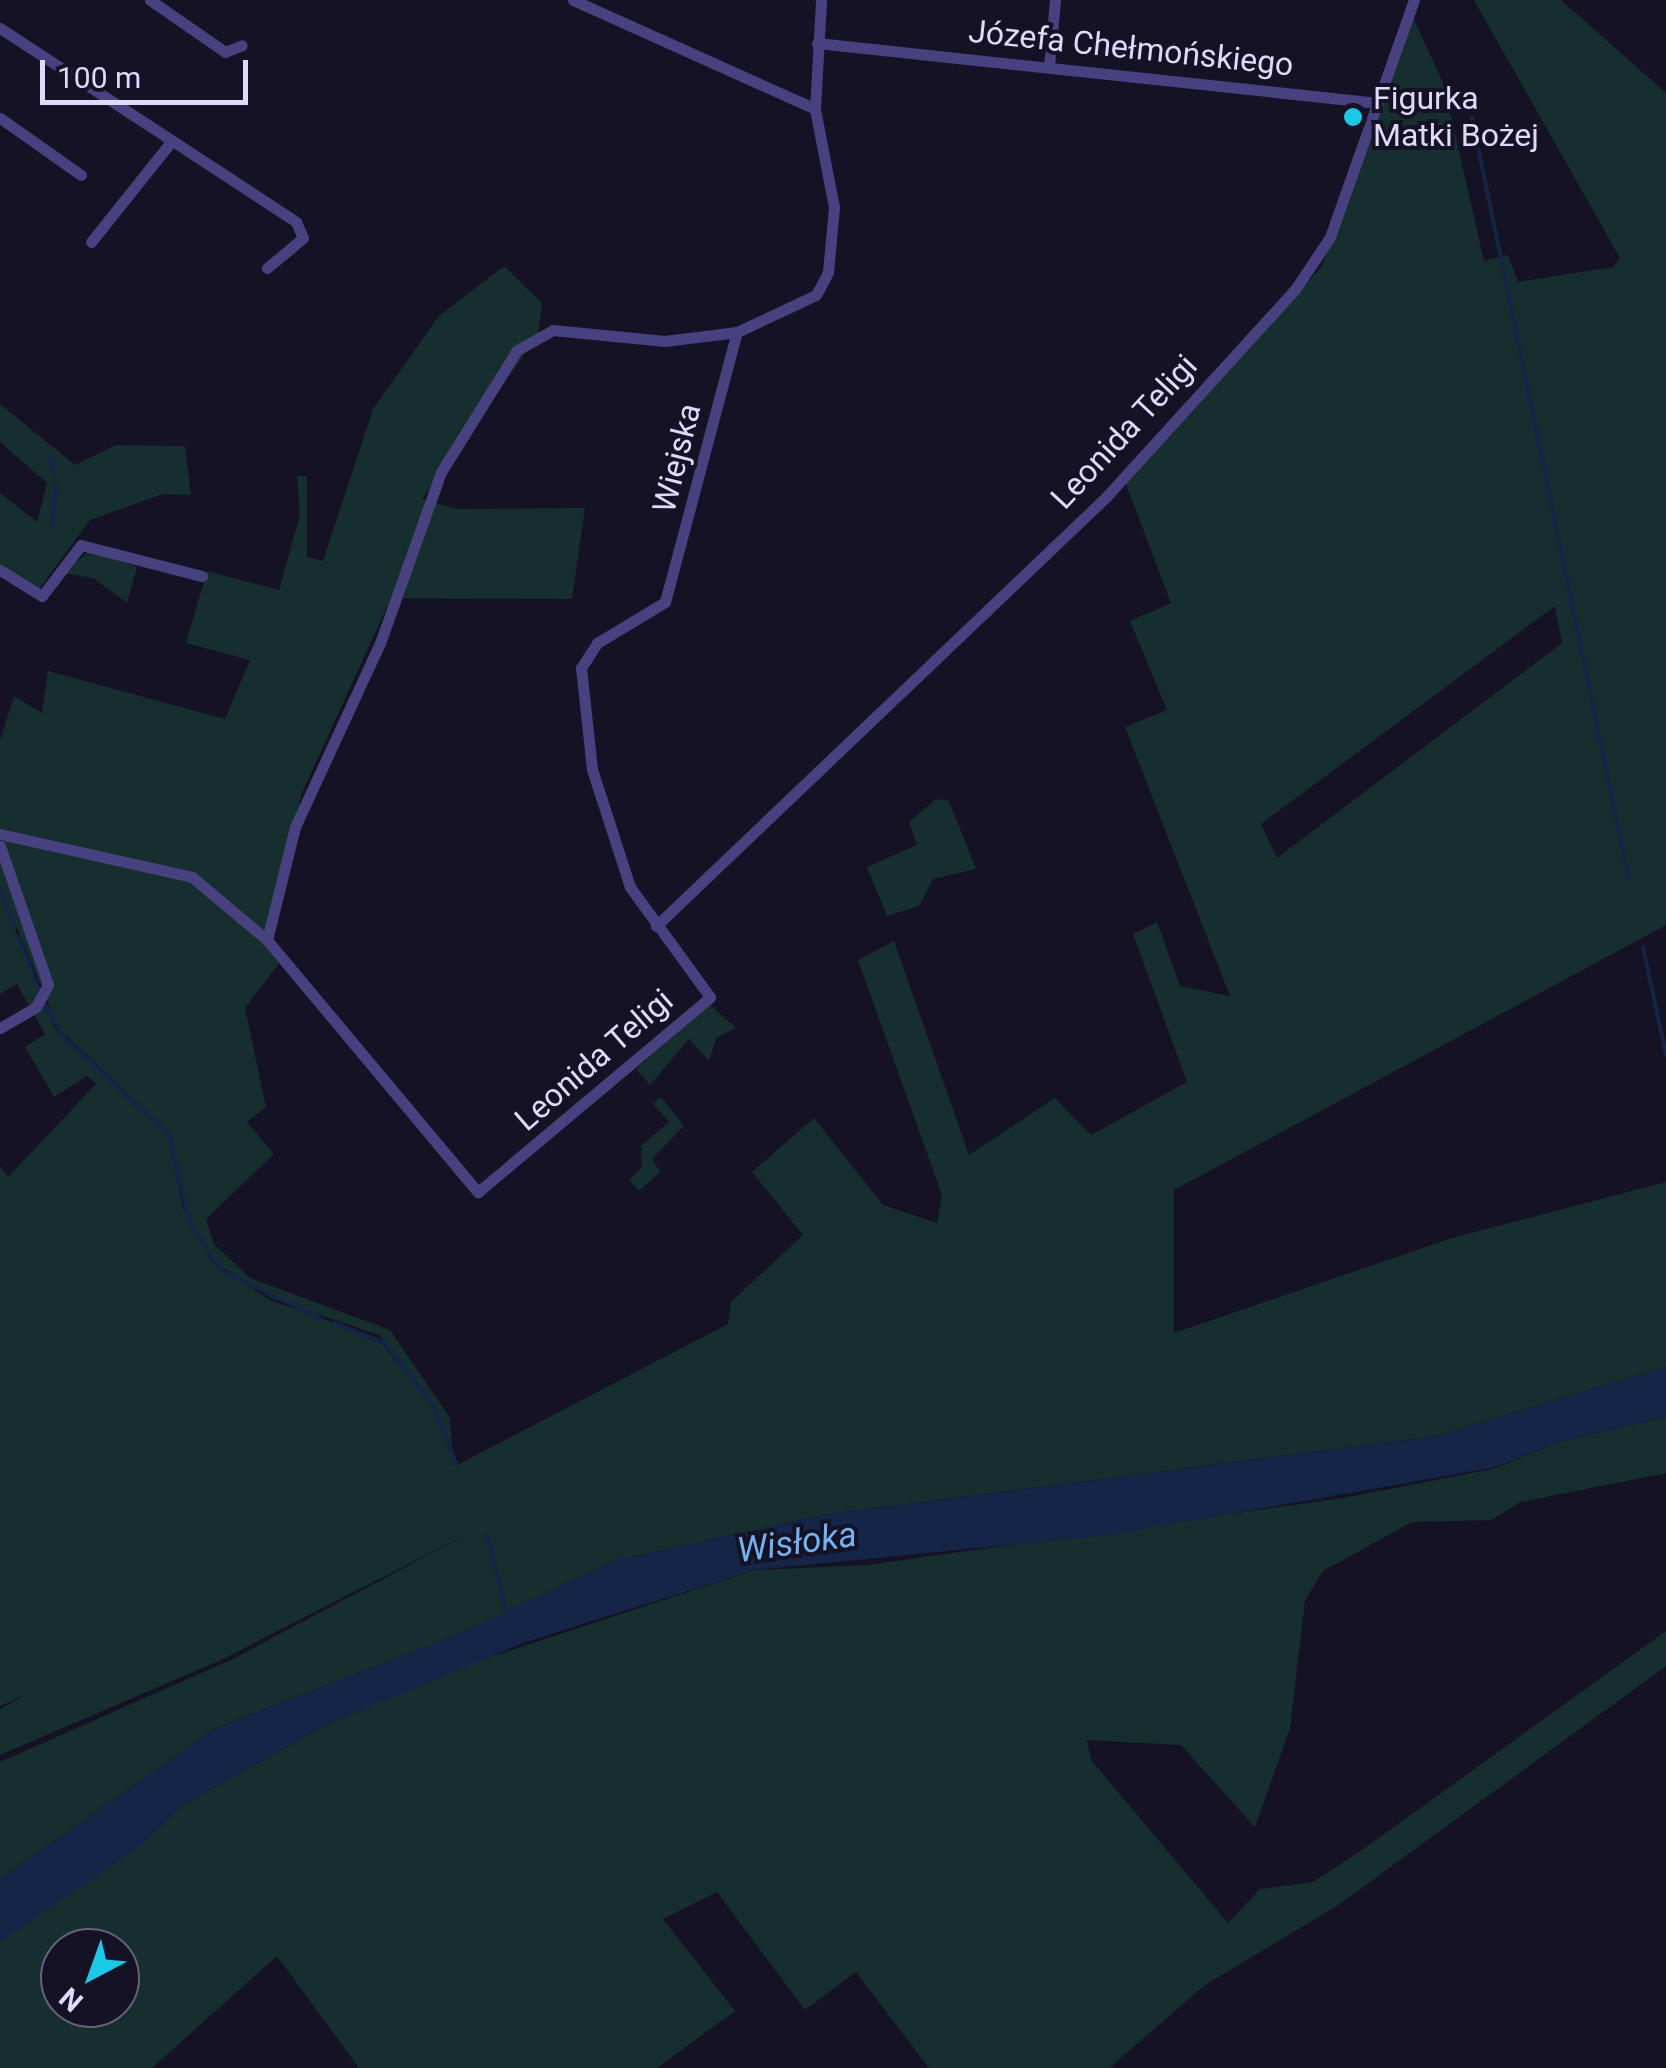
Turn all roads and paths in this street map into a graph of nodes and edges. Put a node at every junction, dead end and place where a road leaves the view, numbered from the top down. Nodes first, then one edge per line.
1 (150, 0) edge
2 (573, 0) edge
3 (821, 0) edge
4 (1055, 0) edge
5 (1414, 0) edge
6 (0, 28) edge
7 (817, 43) junction
8 (242, 46) dead end
9 (1049, 66) junction
10 (1378, 103) junction
11 (815, 109) junction
12 (0, 118) edge
13 (170, 143) junction
14 (81, 175) dead end
15 (91, 242) dead end
16 (267, 268) dead end
17 (737, 332) junction
18 (0, 570) edge
19 (202, 576) dead end
20 (0, 834) edge
21 (0, 846) edge
22 (656, 926) junction
23 (267, 940) junction
24 (0, 1028) edge

1 - 8 street
2 - 11 street
3 - 7 street
4 - 9 street
5 - 10 street, Leonida Teligi
6 - 13 street
7 - 9 street, Józefa Chełmońskiego
7 - 11 street
9 - 10 street, Józefa Chełmońskiego
10 - 22 street, Leonida Teligi
11 - 17 street
12 - 14 street
13 - 15 street
13 - 16 street
17 - 22 street, Wiejska
17 - 23 street
18 - 19 street
20 - 23 street
21 - 24 street
22 - 23 street, Leonida Teligi

